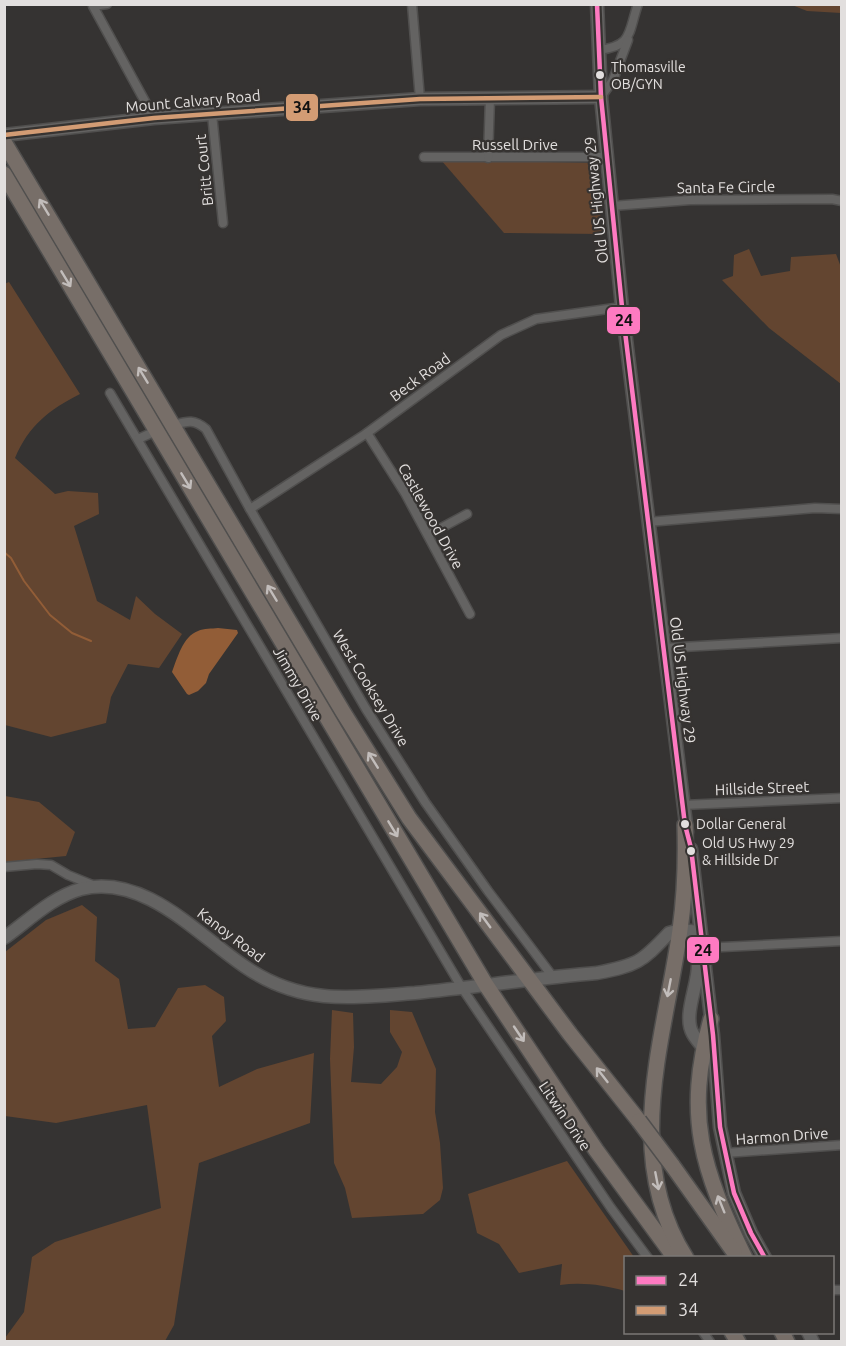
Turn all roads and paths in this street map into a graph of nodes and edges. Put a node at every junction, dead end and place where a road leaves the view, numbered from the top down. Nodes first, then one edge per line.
1 (107, 4) edge
2 (412, 4) edge
3 (597, 4) edge
4 (638, 4) edge
5 (628, 40) junction
6 (599, 50) junction
7 (601, 97) junction
8 (490, 98) junction
9 (420, 99) junction
10 (212, 114) junction
11 (154, 118) junction
12 (4, 135) edge
13 (4, 142) edge
14 (424, 157) dead end
15 (607, 157) junction
16 (488, 158) junction
17 (4, 174) edge
18 (842, 201) edge
19 (612, 206) junction
20 (223, 223) dead end
21 (622, 307) junction
22 (110, 393) dead end
23 (173, 425) junction
24 (156, 431) junction
25 (367, 433) junction
26 (138, 439) junction
27 (250, 509) junction
28 (842, 509) edge
29 (467, 514) dead end
30 (648, 522) junction
31 (428, 535) junction
32 (470, 615) dead end
33 (842, 638) edge
34 (664, 648) junction
35 (842, 798) edge
36 (683, 805) junction
37 (685, 825) joint
38 (4, 867) edge
39 (97, 886) junction
40 (690, 931) junction
41 (4, 938) edge
42 (842, 942) edge
43 (702, 948) junction
44 (553, 977) junction
45 (529, 979) junction
46 (486, 985) junction
47 (462, 988) junction
48 (711, 1019) junction
49 (703, 1048) junction
50 (715, 1064) junction
51 (842, 1145) edge
52 (725, 1153) junction
53 (647, 1256) edge
54 (674, 1256) edge
55 (686, 1256) edge
56 (736, 1256) edge
57 (745, 1256) edge
58 (764, 1256) edge

1 - 11 street
2 - 9 street
3 - 6 street, Old US Highway 29
4 - 5 street
5 - 6 street
5 - 7 street
6 - 7 street, Old US Highway 29
7 - 8 street, Mount Calvary Road
7 - 15 street, Old US Highway 29
8 - 9 street, Mount Calvary Road
8 - 16 street
9 - 10 street, Mount Calvary Road
10 - 11 street, Mount Calvary Road
10 - 20 street, Britt Court
11 - 12 street, Mount Calvary Road
23 -> 13 highway
14 - 16 street, Russell Drive
15 - 16 street, Russell Drive
15 - 19 street, Old US Highway 29
17 -> 24 highway
18 - 19 street, Santa Fe Circle
19 - 21 street, Old US Highway 29
21 - 25 street, Beck Road
21 - 30 street, Old US Highway 29
22 - 26 street, Jimmy Drive
23 - 27 street, West Cooksey Drive
45 -> 23 highway
24 - 26 street
24 -> 46 highway
25 - 27 street, Beck Road
25 - 31 street, Castlewood Drive
26 - 47 street, Jimmy Drive
27 - 44 street, West Cooksey Drive
28 - 30 street
29 - 31 street
30 - 34 street, Old US Highway 29
31 - 32 street, Castlewood Drive
33 - 34 street
34 - 36 street, Old US Highway 29
35 - 36 street, Hillside Street
36 - 37 street, Old US Highway 29
37 - 40 highway
38 - 39 street
39 - 41 street, Kanoy Road
39 - 47 street, Kanoy Road
40 - 43 street
40 - 44 street, Kanoy Road
40 - 49 street
40 -> 55 highway
42 - 43 street
43 - 48 street
44 - 45 street, Kanoy Road
45 - 46 street, Kanoy Road
56 -> 45 highway, bridge
46 - 47 street, Kanoy Road
46 -> 54 highway
47 - 53 street, Litwin Drive
48 - 49 highway
48 - 50 street
49 - 50 street
57 -> 49 highway
50 - 52 street
51 - 52 street, Harmon Drive
52 - 58 street

